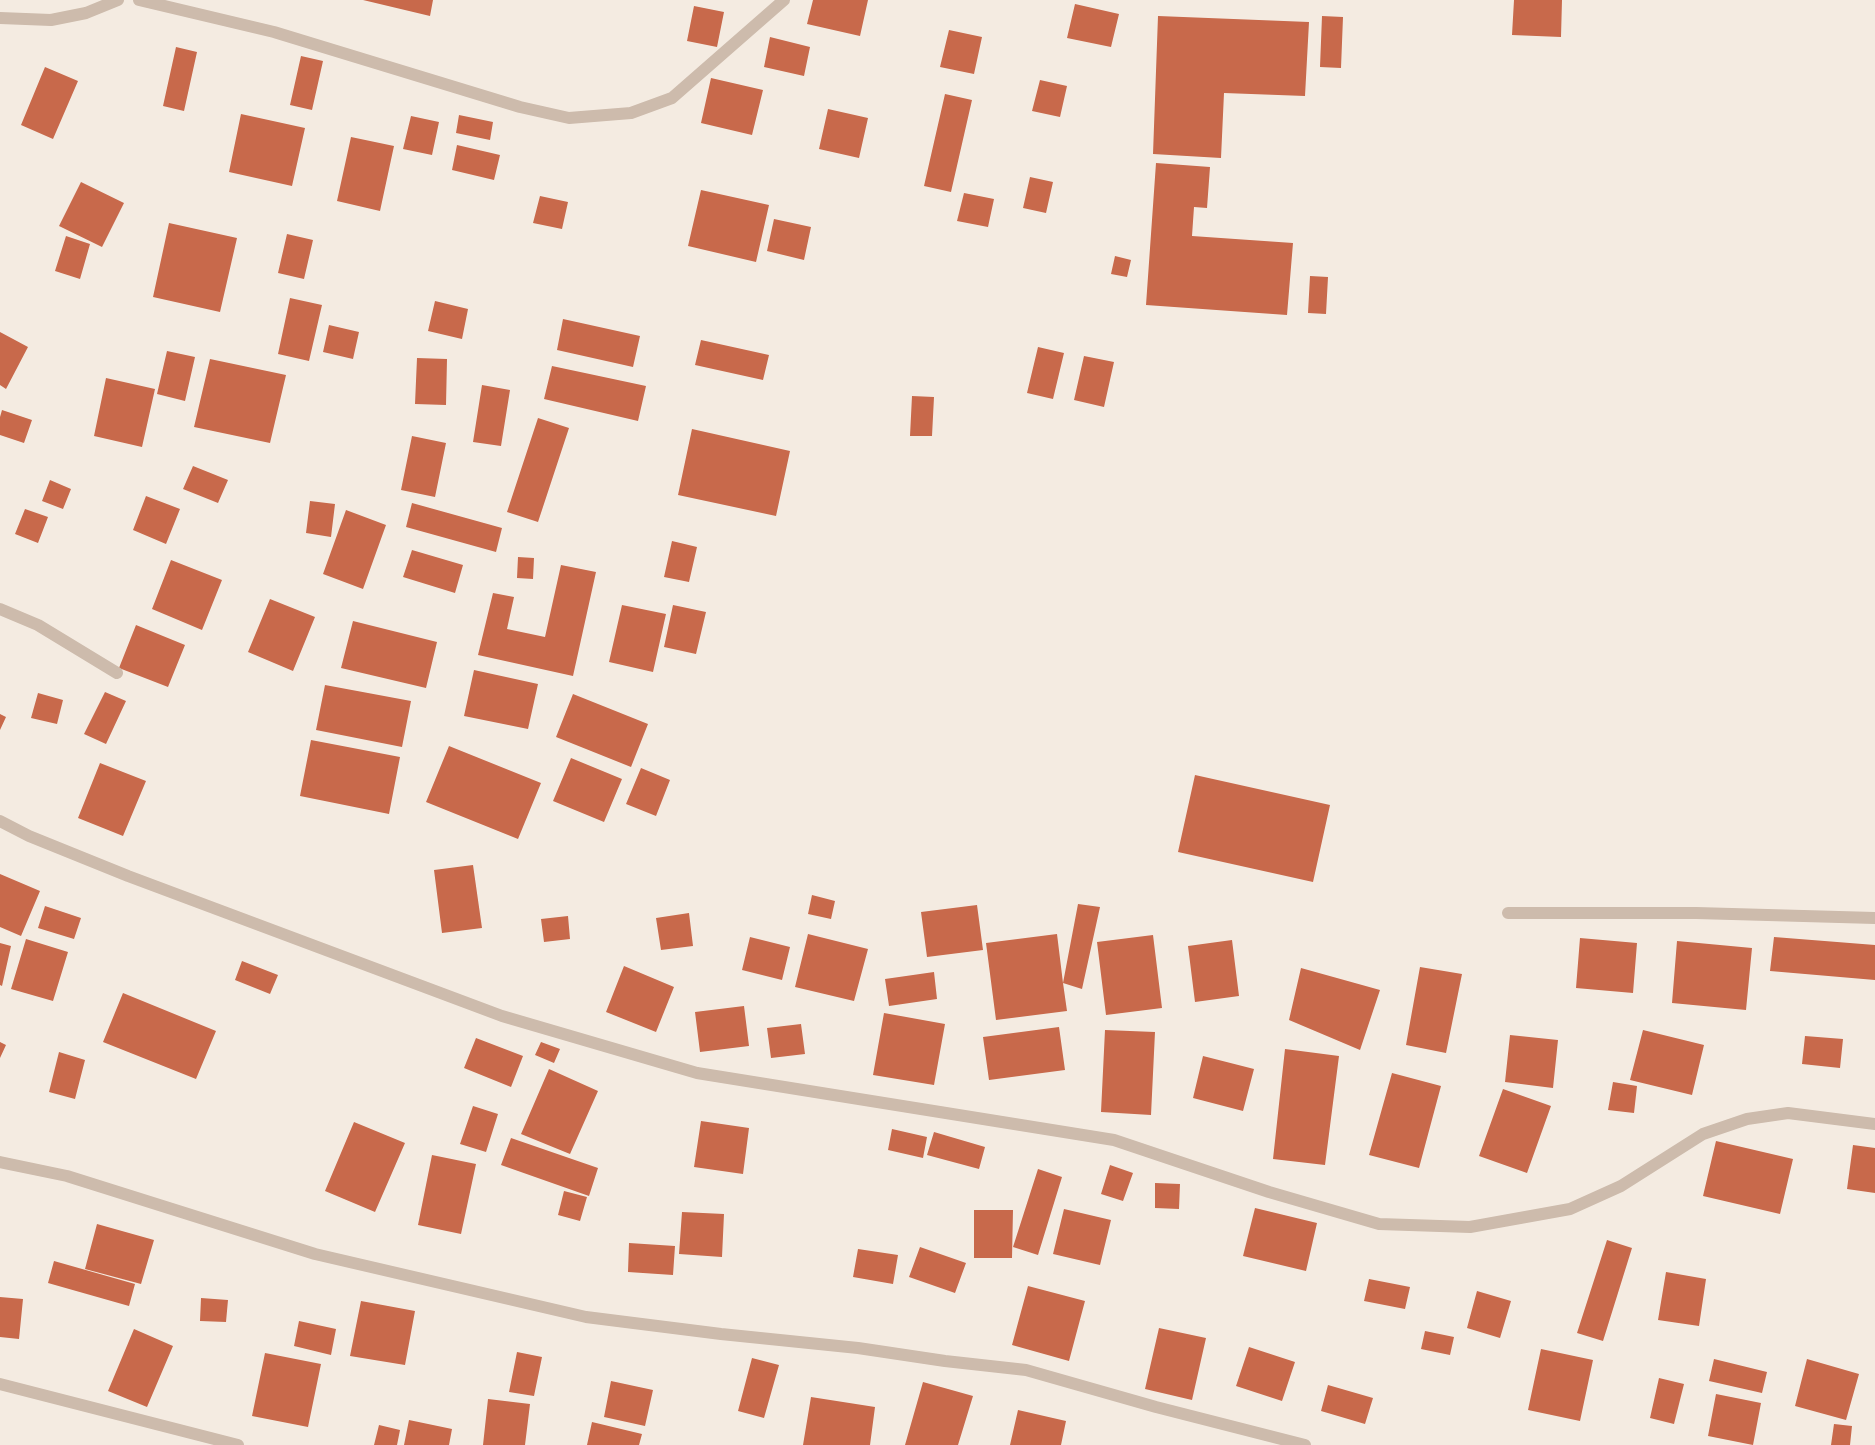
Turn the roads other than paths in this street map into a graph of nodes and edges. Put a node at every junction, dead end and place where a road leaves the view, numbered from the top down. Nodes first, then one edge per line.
1 (118, 0) edge
2 (139, 0) edge
3 (784, 0) edge
4 (0, 18) edge
5 (0, 609) edge
6 (117, 673) dead end
7 (0, 821) edge
8 (1508, 913) dead end
9 (1875, 918) edge
10 (1875, 1124) edge
11 (0, 1162) edge
12 (0, 1384) edge
13 (238, 1445) edge
14 (1305, 1445) edge

1 - 4 street
2 - 3 street
5 - 6 street
7 - 10 street
8 - 9 street
11 - 14 street
12 - 13 street

